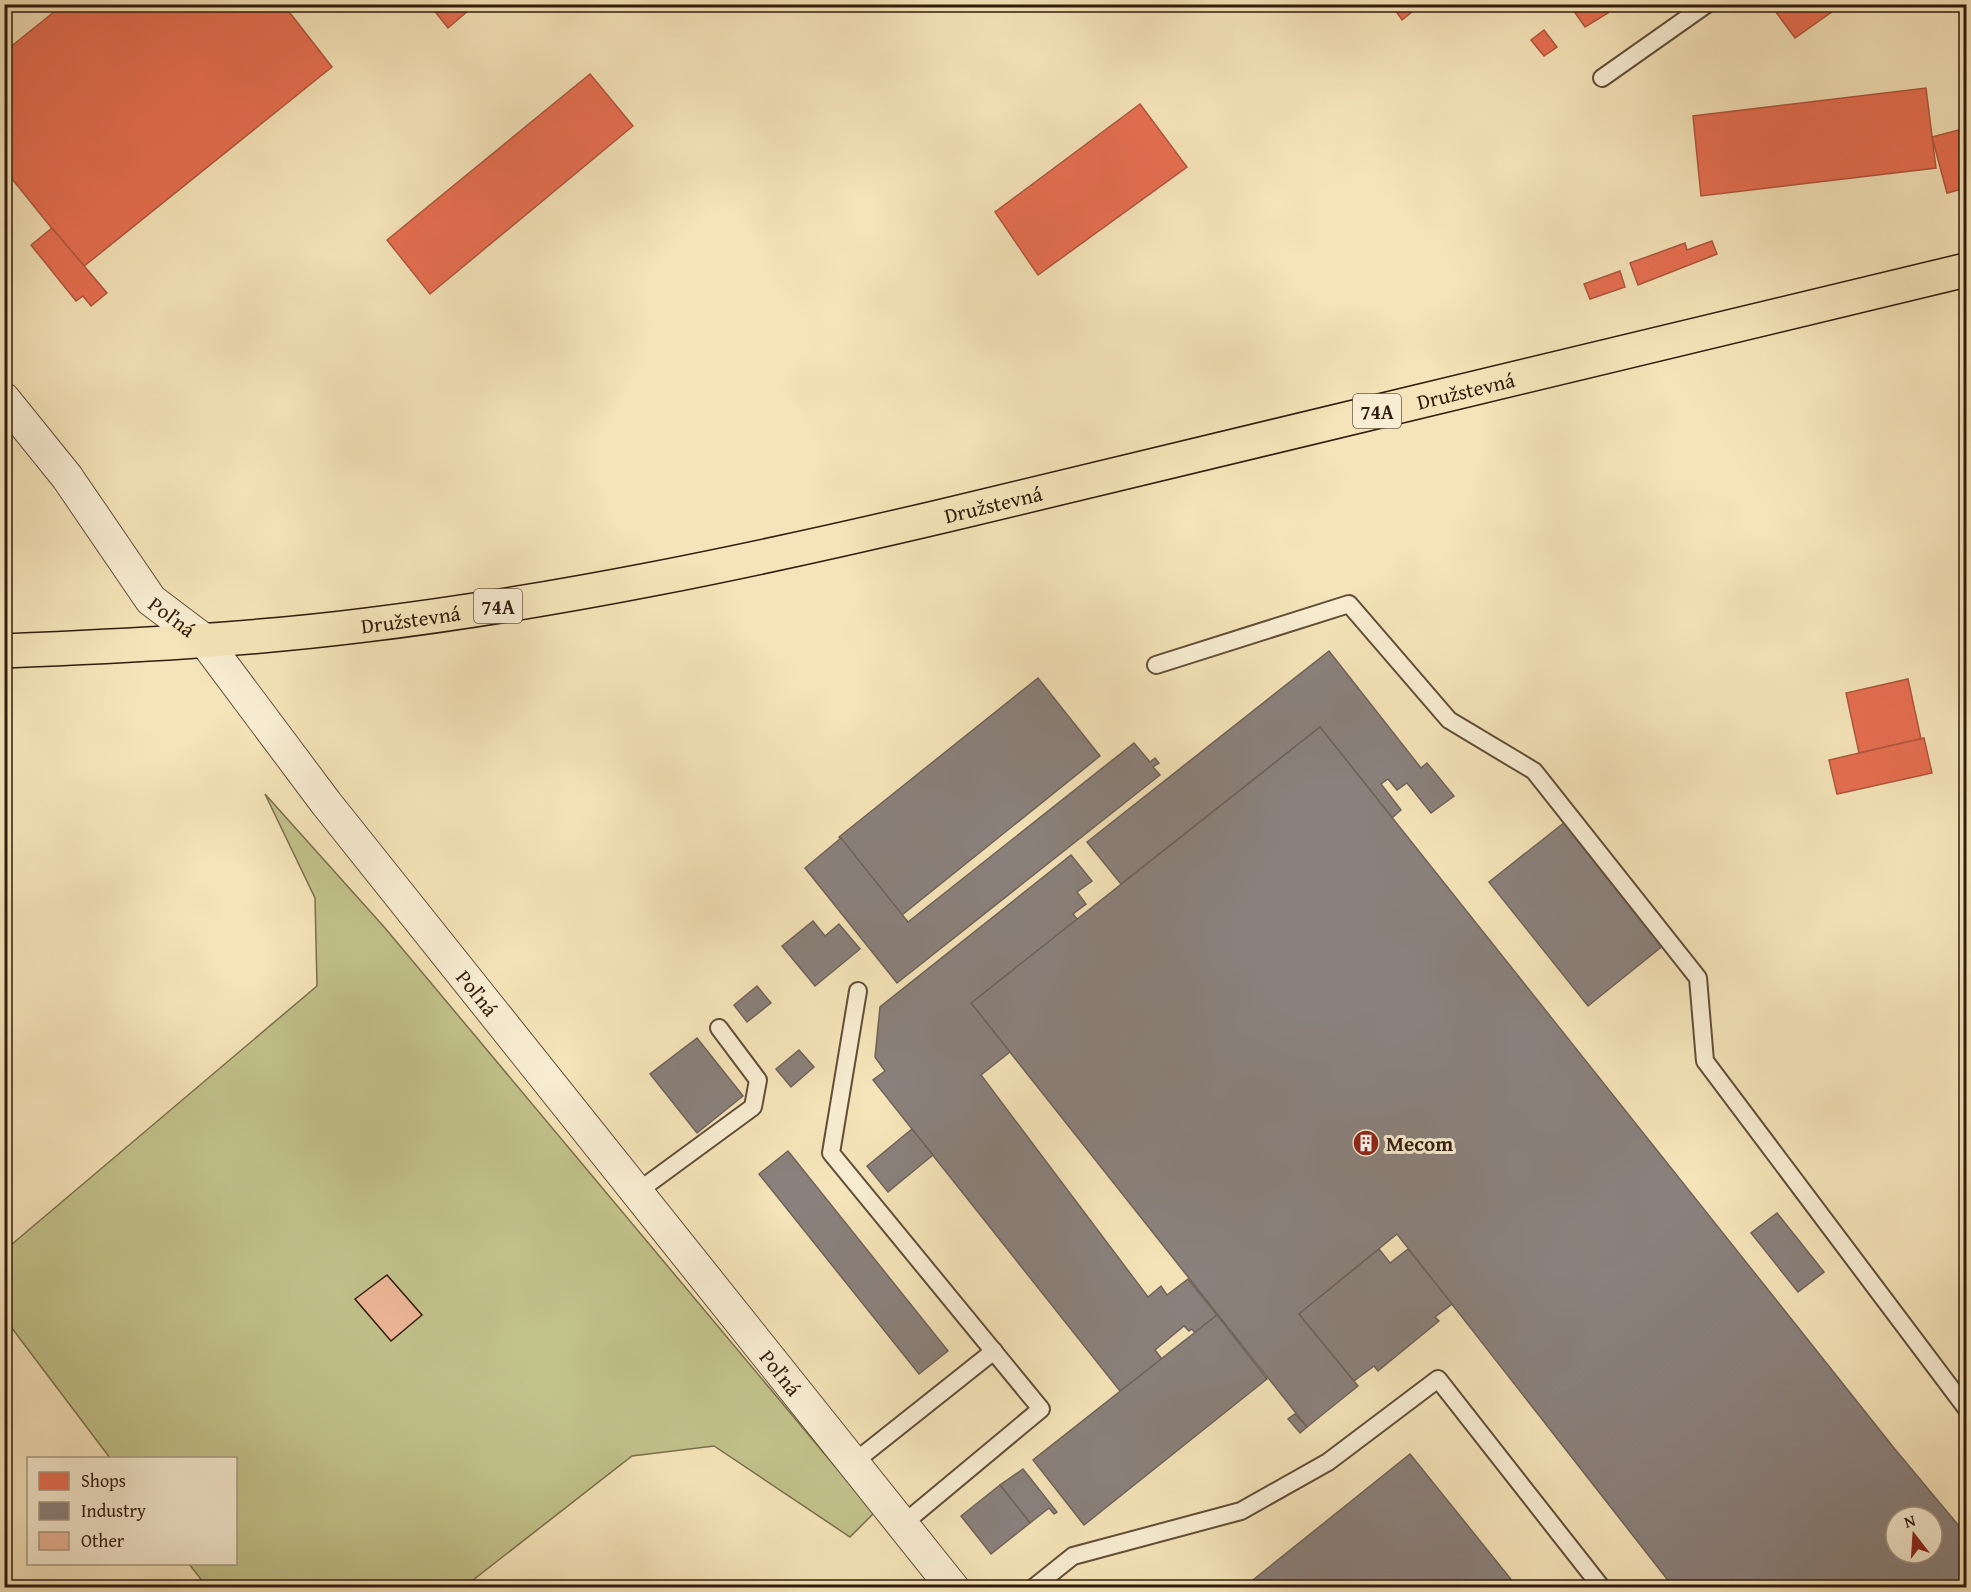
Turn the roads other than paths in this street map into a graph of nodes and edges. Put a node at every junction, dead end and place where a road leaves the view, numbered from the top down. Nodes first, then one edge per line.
1 (1707, 4) edge
2 (1602, 78) dead end
3 (1966, 270) edge
4 (4, 399) edge
5 (204, 640) junction
6 (4, 651) edge
7 (1156, 665) dead end
8 (858, 991) dead end
9 (719, 1028) dead end
10 (637, 1192) junction
11 (994, 1351) junction
12 (1966, 1408) edge
13 (853, 1463) junction
14 (903, 1524) junction
15 (953, 1587) edge
16 (1033, 1587) edge
17 (1602, 1587) edge

1 - 2 lane
3 - 5 main road, Družstevná / 74A
4 - 5 street, Poľná
5 - 6 main road, Družstevná / 74A
5 - 10 street, Poľná
7 - 12 lane
8 - 11 lane
9 - 10 lane
10 - 13 street, Poľná
11 - 13 lane
11 - 14 lane
13 - 14 street, Poľná
14 - 15 street, Poľná
16 - 17 lane

